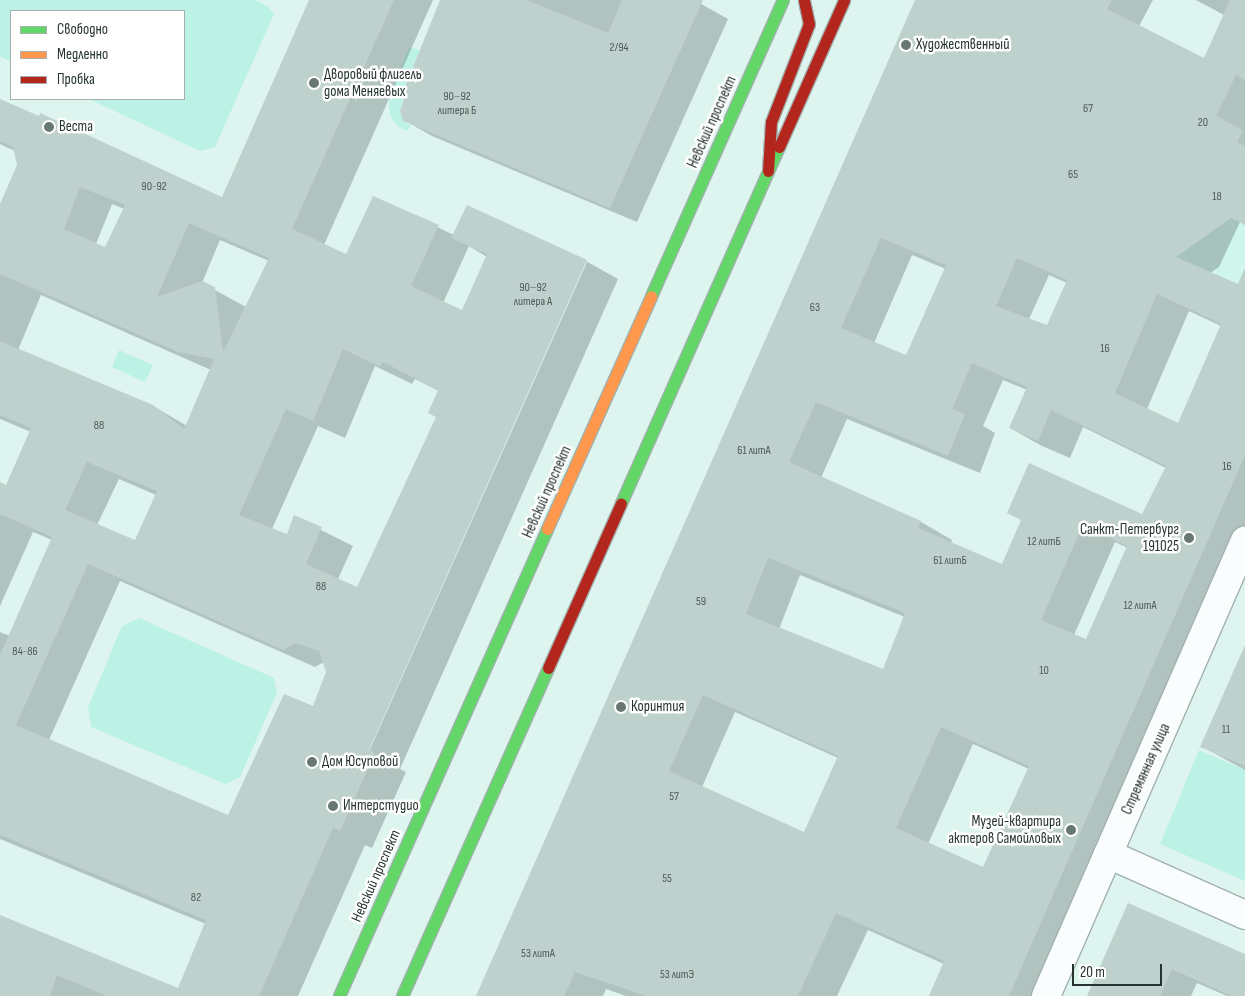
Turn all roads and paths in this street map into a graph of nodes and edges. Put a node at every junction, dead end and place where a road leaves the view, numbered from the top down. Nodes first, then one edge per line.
1 (783, 0) edge
2 (804, 0) edge
3 (844, 0) edge
4 (768, 172) junction
5 (1245, 542) edge
6 (1108, 854) junction
7 (1245, 915) edge
8 (339, 996) edge
9 (402, 996) edge
10 (1046, 996) edge

1 - 8 main road, Невский проспект
2 - 4 main road
3 - 4 main road
4 - 9 main road
5 - 6 street, Стремянная улица
6 - 7 street
6 - 10 street, Стремянная улица

